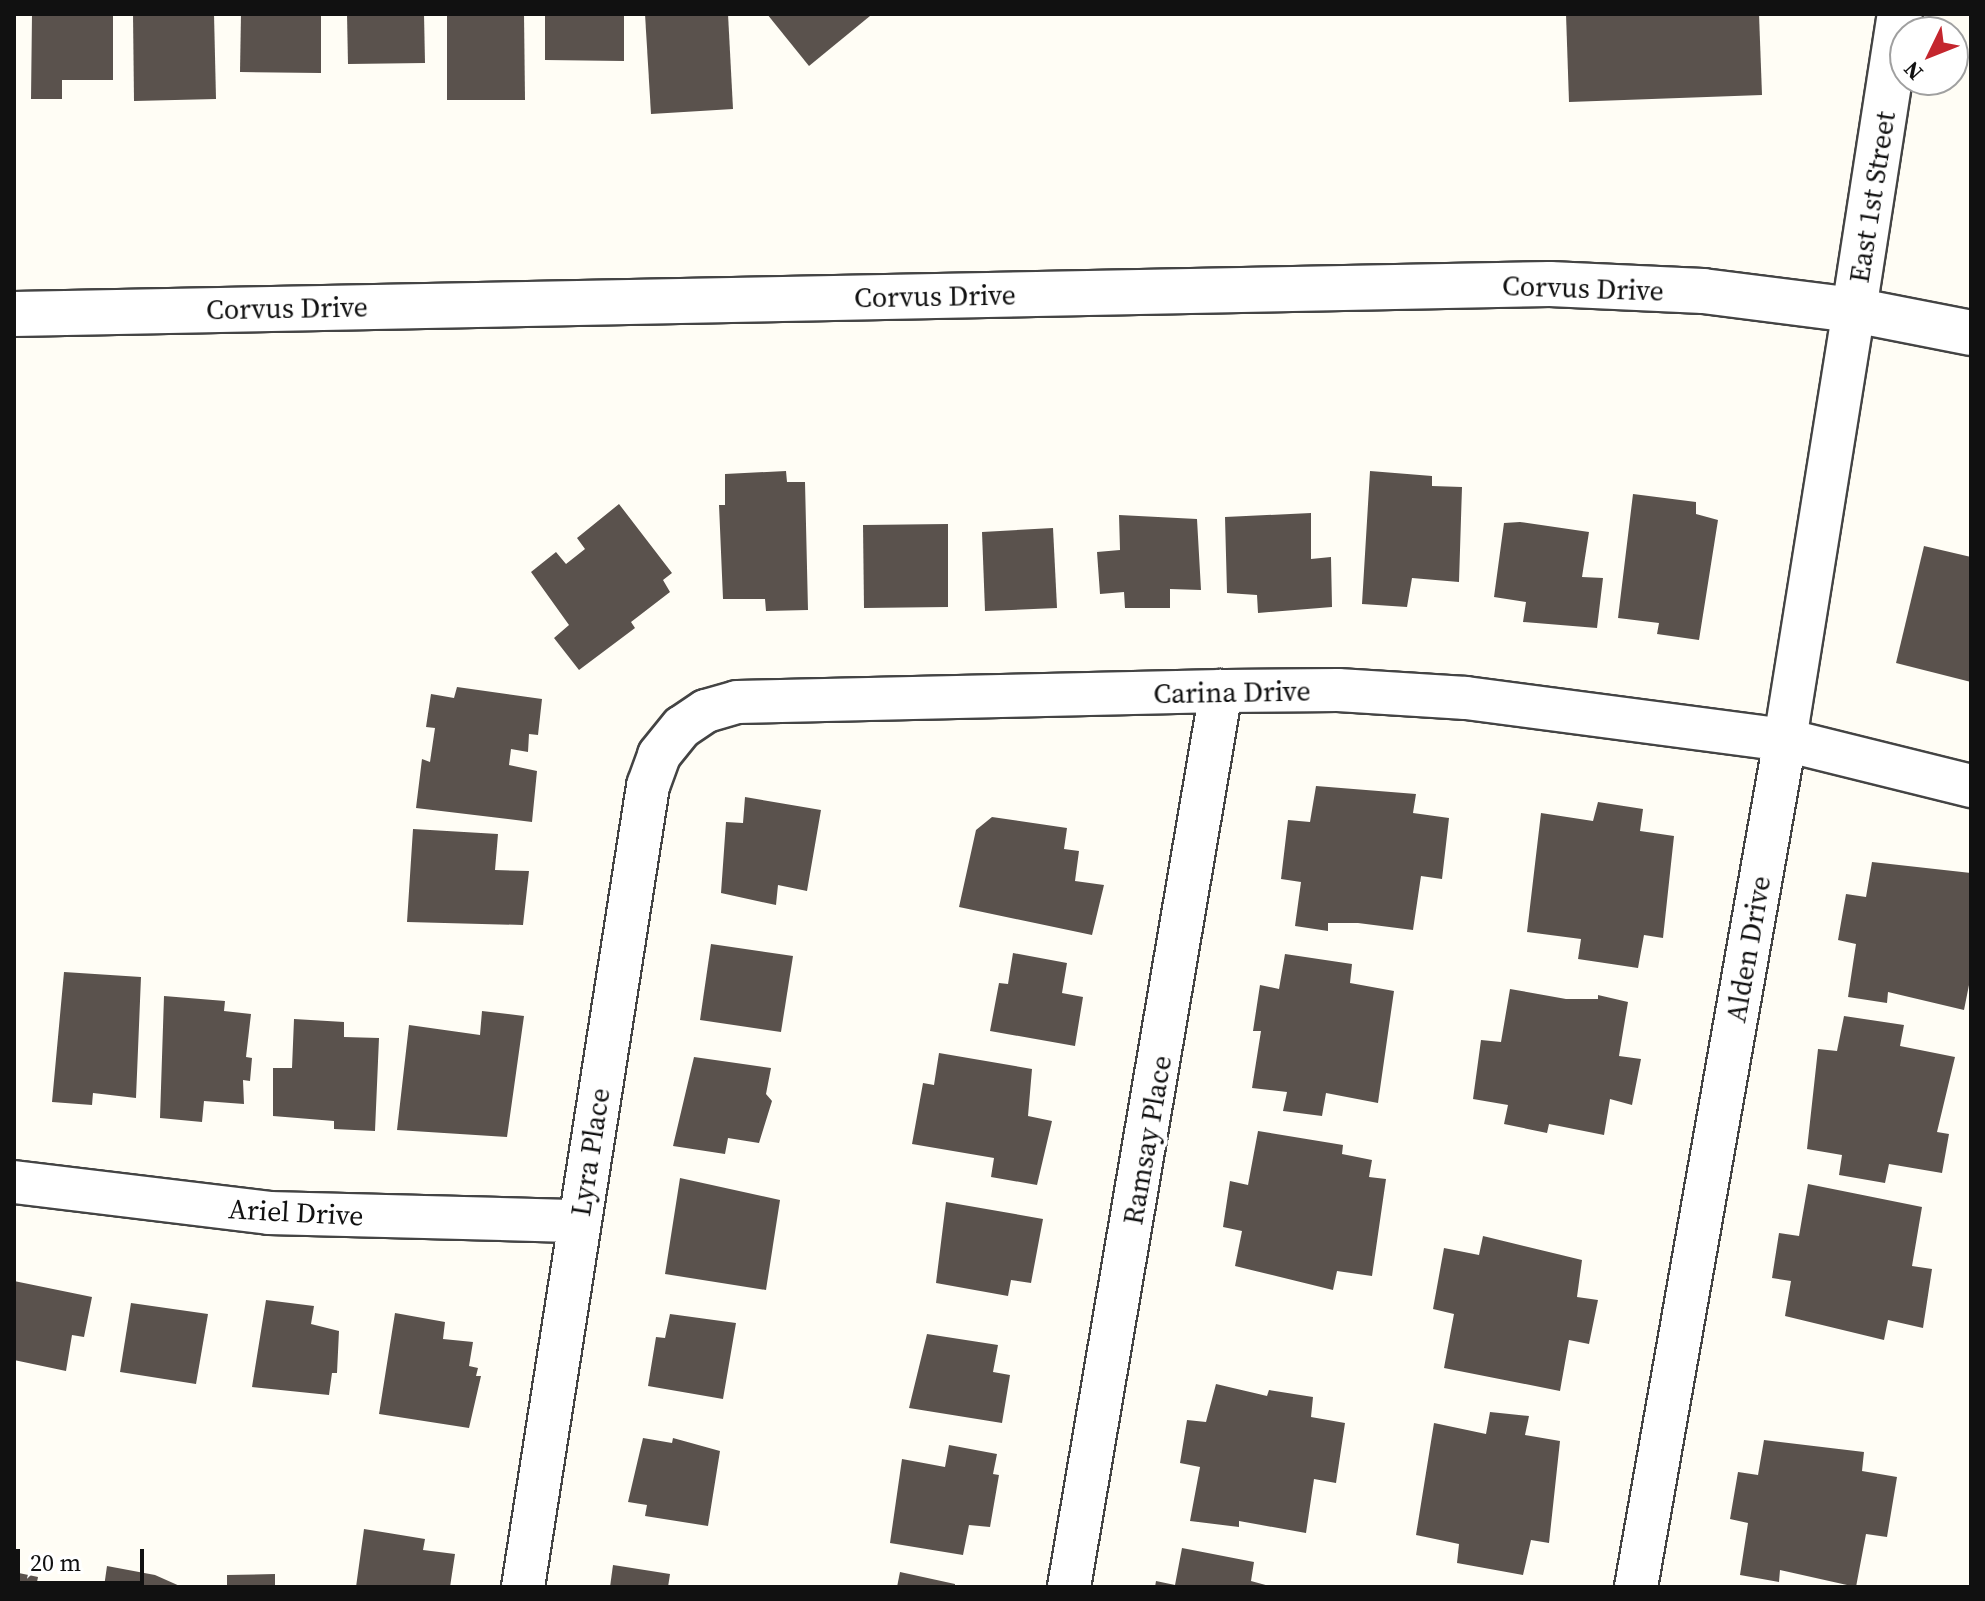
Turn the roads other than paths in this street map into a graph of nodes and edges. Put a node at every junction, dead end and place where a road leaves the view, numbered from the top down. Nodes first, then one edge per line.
1 (1900, 14) edge
2 (1854, 310) junction
3 (14, 314) edge
4 (1971, 333) edge
5 (1221, 691) junction
6 (682, 727) joint
7 (1785, 740) junction
8 (1971, 786) edge
9 (14, 1182) edge
10 (580, 1221) junction
11 (523, 1587) edge
12 (1069, 1587) edge
13 (1636, 1587) edge

1 - 2 street, East 1st Street
2 - 3 street, Corvus Drive
2 - 4 street, East 1st Street
2 - 7 street, Alden Drive
5 - 6 street, Carina Drive
5 - 7 street, Carina Drive
5 - 12 street, Ramsay Place
6 - 10 street, Lyra Place
7 - 8 street, Carina Drive
7 - 13 street, Alden Drive
9 - 10 street, Ariel Drive
10 - 11 street, Lyra Place

